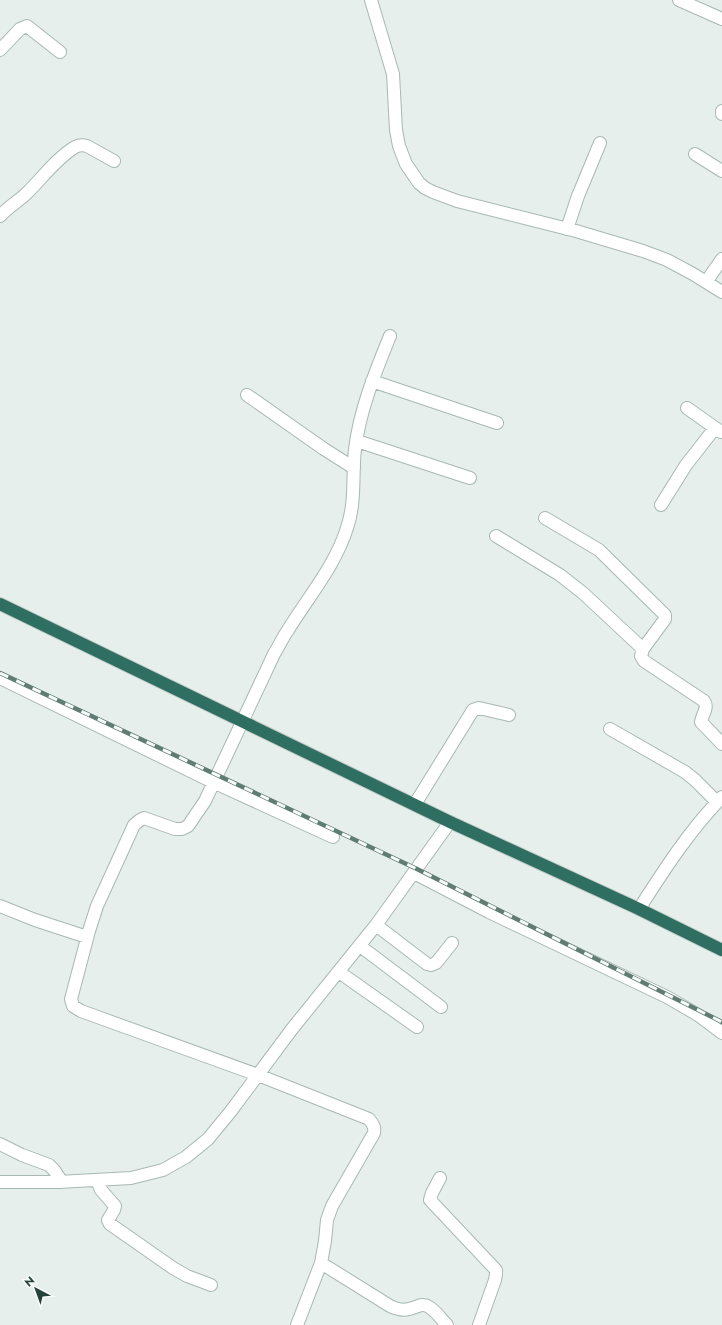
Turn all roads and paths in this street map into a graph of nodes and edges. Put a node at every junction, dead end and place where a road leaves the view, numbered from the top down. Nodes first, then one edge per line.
1 (371, 0) edge
2 (679, 0) edge
3 (722, 18) edge
4 (0, 50) edge
5 (60, 52) dead end
6 (722, 110) edge
7 (722, 114) edge
8 (600, 143) dead end
9 (695, 154) dead end
10 (114, 161) dead end
11 (721, 168) edge
12 (0, 216) edge
13 (567, 229) junction
14 (722, 259) edge
15 (706, 282) junction
16 (722, 292) edge
17 (390, 336) dead end
18 (372, 381) junction
19 (247, 395) dead end
20 (687, 408) dead end
21 (497, 423) dead end
22 (718, 430) edge
23 (357, 441) junction
24 (354, 468) junction
25 (470, 478) dead end
26 (661, 505) dead end
27 (545, 518) dead end
28 (496, 536) dead end
29 (0, 604) edge
30 (643, 649) junction
31 (0, 678) edge
32 (509, 716) dead end
33 (242, 721) junction
34 (610, 728) dead end
35 (722, 744) edge
36 (213, 782) junction
37 (719, 800) edge
38 (415, 804) junction
39 (450, 822) junction
40 (333, 837) dead end
41 (414, 873) junction
42 (0, 906) edge
43 (639, 909) junction
44 (376, 925) junction
45 (87, 937) junction
46 (452, 943) dead end
47 (360, 946) junction
48 (722, 950) edge
49 (339, 972) junction
50 (441, 1007) dead end
51 (417, 1027) dead end
52 (722, 1033) edge
53 (258, 1075) junction
54 (0, 1144) edge
55 (440, 1178) dead end
56 (97, 1180) junction
57 (0, 1182) edge
58 (62, 1182) junction
59 (321, 1263) junction
60 (211, 1285) dead end
61 (296, 1325) edge
62 (447, 1325) edge
63 (479, 1325) edge

1 - 13 street
2 - 3 street
4 - 5 street
6 - 7 street
8 - 13 street
9 - 11 street
10 - 12 street
13 - 15 street
14 - 15 street
15 - 16 street
17 - 18 street
18 - 21 street
18 - 23 street
19 - 24 street
20 - 22 street
22 - 26 street
23 - 24 street
23 - 25 street
24 - 33 street
27 - 30 street
28 - 30 street
29 - 33 highway
30 - 35 street
31 - 36 street
32 - 38 street
33 - 36 street
33 - 38 highway
34 - 37 street
36 - 40 street
36 - 45 street
37 - 43 street
38 - 39 highway
39 - 41 street
39 - 43 highway
41 - 44 street
41 - 52 street
42 - 45 street
43 - 48 highway
44 - 46 street
44 - 47 street
45 - 53 street
47 - 49 street
47 - 50 street
49 - 51 street
49 - 53 street
53 - 56 street
53 - 59 street
54 - 58 street
55 - 63 street
56 - 58 street
56 - 60 street
57 - 58 street
59 - 61 street
59 - 62 street

